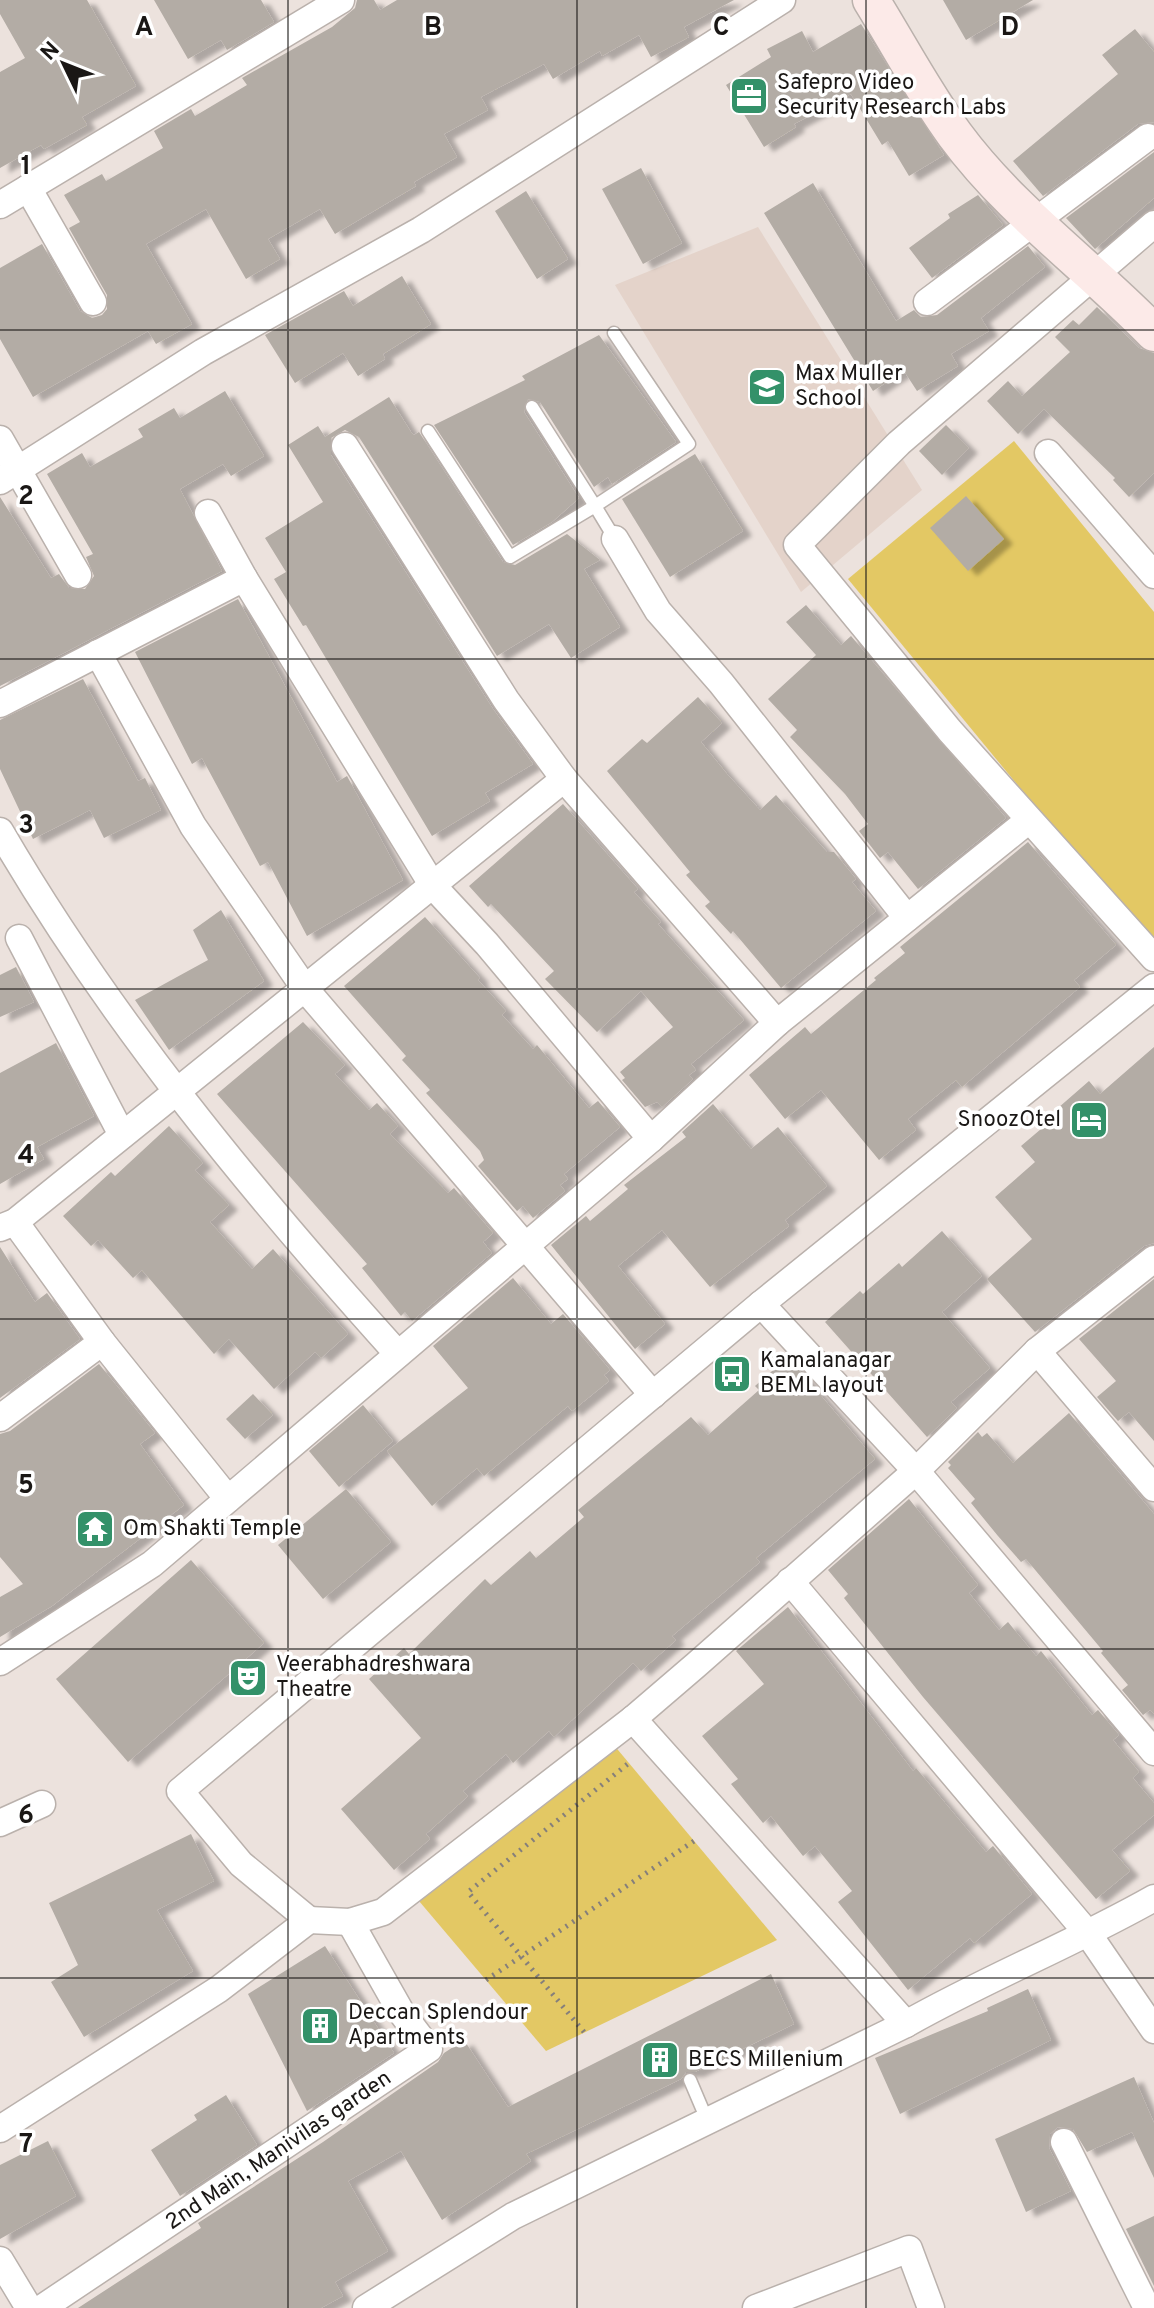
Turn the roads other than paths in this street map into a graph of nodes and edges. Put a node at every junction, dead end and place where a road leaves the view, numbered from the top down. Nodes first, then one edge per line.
1 (341, 0) edge
2 (782, 0) edge
3 (871, 0) edge
4 (1148, 137) dead end
5 (28, 188) junction
6 (0, 205) edge
7 (1034, 222) junction
8 (1154, 224) edge
9 (1092, 273) junction
10 (93, 302) dead end
11 (927, 302) dead end
12 (614, 333) dead end
13 (1154, 333) edge
14 (532, 407) dead end
15 (428, 431) dead end
16 (0, 439) edge
17 (345, 446) dead end
18 (1048, 453) dead end
19 (10, 475) edge
20 (595, 506) junction
21 (208, 513) dead end
22 (615, 539) joint
23 (78, 575) dead end
24 (1154, 575) edge
25 (244, 578) junction
26 (98, 653) junction
27 (0, 704) edge
28 (564, 779) junction
29 (1029, 820) junction
30 (0, 831) edge
31 (433, 886) junction
32 (907, 918) junction
33 (51, 919) junction
34 (9, 943) edge
35 (1154, 958) edge
36 (1154, 987) edge
37 (306, 990) junction
38 (777, 1023) junction
39 (179, 1092) junction
40 (122, 1135) junction
41 (651, 1139) junction
42 (8, 1225) edge
43 (523, 1245) junction
44 (1154, 1259) edge
45 (761, 1304) junction
46 (102, 1342) junction
47 (1037, 1351) junction
48 (398, 1354) junction
49 (653, 1395) junction
50 (0, 1418) edge
51 (916, 1471) junction
52 (1154, 1488) edge
53 (228, 1499) junction
54 (790, 1581) junction
55 (0, 1662) edge
56 (633, 1719) junction
57 (1154, 1752) edge
58 (42, 1804) dead end
59 (0, 1823) edge
60 (1154, 1898) edge
61 (309, 1920) junction
62 (350, 1922) junction
63 (1089, 1935) junction
64 (906, 2024) junction
65 (1154, 2030) edge
66 (690, 2080) dead end
67 (707, 2120) junction
68 (0, 2129) edge
69 (1064, 2142) dead end
70 (0, 2260) edge
71 (379, 2305) edge
72 (29, 2308) edge
73 (42, 2308) edge
74 (756, 2308) edge
75 (931, 2308) edge
76 (1147, 2308) edge

1 - 5 street
2 - 19 street
3 - 7 street
4 - 7 street
5 - 6 street
5 - 10 street
7 - 9 street
7 - 11 street
8 - 9 street
9 - 13 street
9 - 29 street
12 - 20 lane
14 - 20 lane
15 - 20 lane
16 - 19 street
17 - 28 street
18 - 24 street
19 - 23 street
20 - 22 lane
21 - 25 street
22 - 32 street
25 - 26 street
25 - 31 street
26 - 27 street
26 - 37 street
28 - 31 street
28 - 38 street
29 - 32 street
29 - 35 street
30 - 33 street
31 - 37 street
31 - 41 street
32 - 38 street
33 - 34 street
33 - 39 street
34 - 40 street
36 - 45 street
37 - 39 street
37 - 43 street
38 - 41 street
39 - 40 street
39 - 48 street
40 - 42 street
41 - 43 street
42 - 46 street
43 - 48 street
43 - 49 street
44 - 47 street
45 - 49 street
45 - 51 street
46 - 50 street
46 - 53 street
47 - 51 street
47 - 52 street
48 - 53 street
49 - 61 street
51 - 54 street
51 - 57 street
53 - 55 street
54 - 56 street
54 - 63 street
56 - 62 street
56 - 64 street
58 - 59 street
60 - 63 street
61 - 62 street
61 - 68 street
62 - 73 street, 2nd Main, Manivilas garden
63 - 64 street
63 - 65 street
64 - 67 street
66 - 67 lane
67 - 71 street
69 - 76 street
70 - 72 street
74 - 75 street

